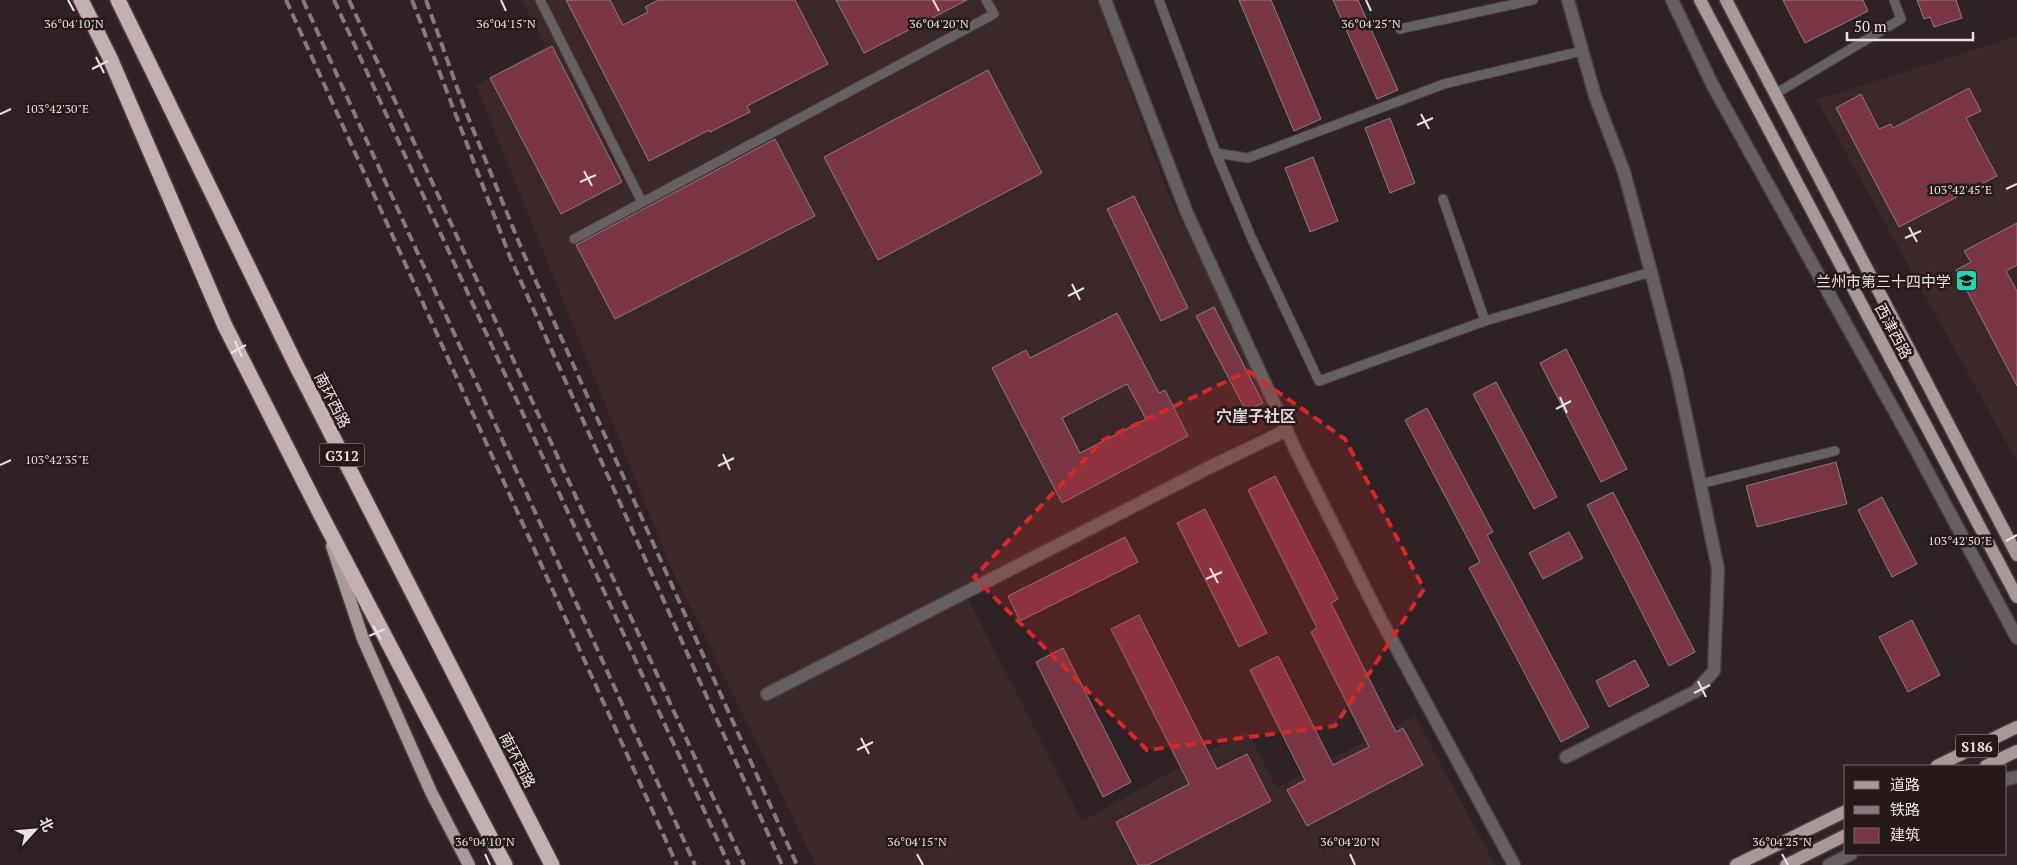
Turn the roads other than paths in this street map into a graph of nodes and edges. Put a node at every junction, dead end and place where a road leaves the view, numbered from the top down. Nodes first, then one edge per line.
1 (81, 0) edge
2 (118, 0) edge
3 (540, 0) edge
4 (986, 0) edge
5 (1105, 0) edge
6 (1159, 0) edge
7 (1532, 0) edge
8 (1568, 0) edge
9 (1672, 0) edge
10 (1700, 0) edge
11 (1726, 0) edge
12 (1894, 0) edge
13 (1400, 29) dead end
14 (1582, 51) junction
15 (1776, 94) junction
16 (1216, 154) junction
17 (1443, 199) dead end
18 (642, 202) junction
19 (574, 239) dead end
20 (1651, 272) junction
21 (1485, 321) junction
22 (1287, 430) junction
23 (1835, 451) dead end
24 (1700, 484) junction
25 (321, 515) junction
26 (2017, 555) edge
27 (2017, 597) edge
28 (2017, 638) edge
29 (767, 694) dead end
30 (2017, 726) edge
31 (2017, 751) edge
32 (1566, 757) dead end
33 (1938, 765) edge
34 (1988, 765) edge
35 (1844, 812) edge
36 (1844, 837) edge
37 (1849, 855) edge
38 (469, 865) edge
39 (505, 865) edge
40 (552, 865) edge
41 (1514, 865) edge
42 (1736, 865) edge
43 (1786, 865) edge
44 (1829, 865) edge

1 - 25 highway, G312
2 - 40 highway, 南环西路 / G312
3 - 18 lane
4 - 18 lane
5 - 22 street
6 - 16 lane
7 - 13 lane
8 - 14 street
9 - 28 street
10 - 27 main road, 西津西路
11 - 15 main road, 西津西路
12 - 15 lane
14 - 16 lane
14 - 20 street
15 - 26 main road, 西津西路
16 - 21 lane
17 - 21 lane
18 - 19 lane
20 - 21 lane
20 - 24 street
22 - 29 street
22 - 41 street
23 - 24 lane
24 - 32 street
25 - 38 main road
25 - 39 highway, G312
30 - 33 main road, S186
31 - 34 main road, S186
35 - 42 main road
36 - 43 main road
37 - 44 street

